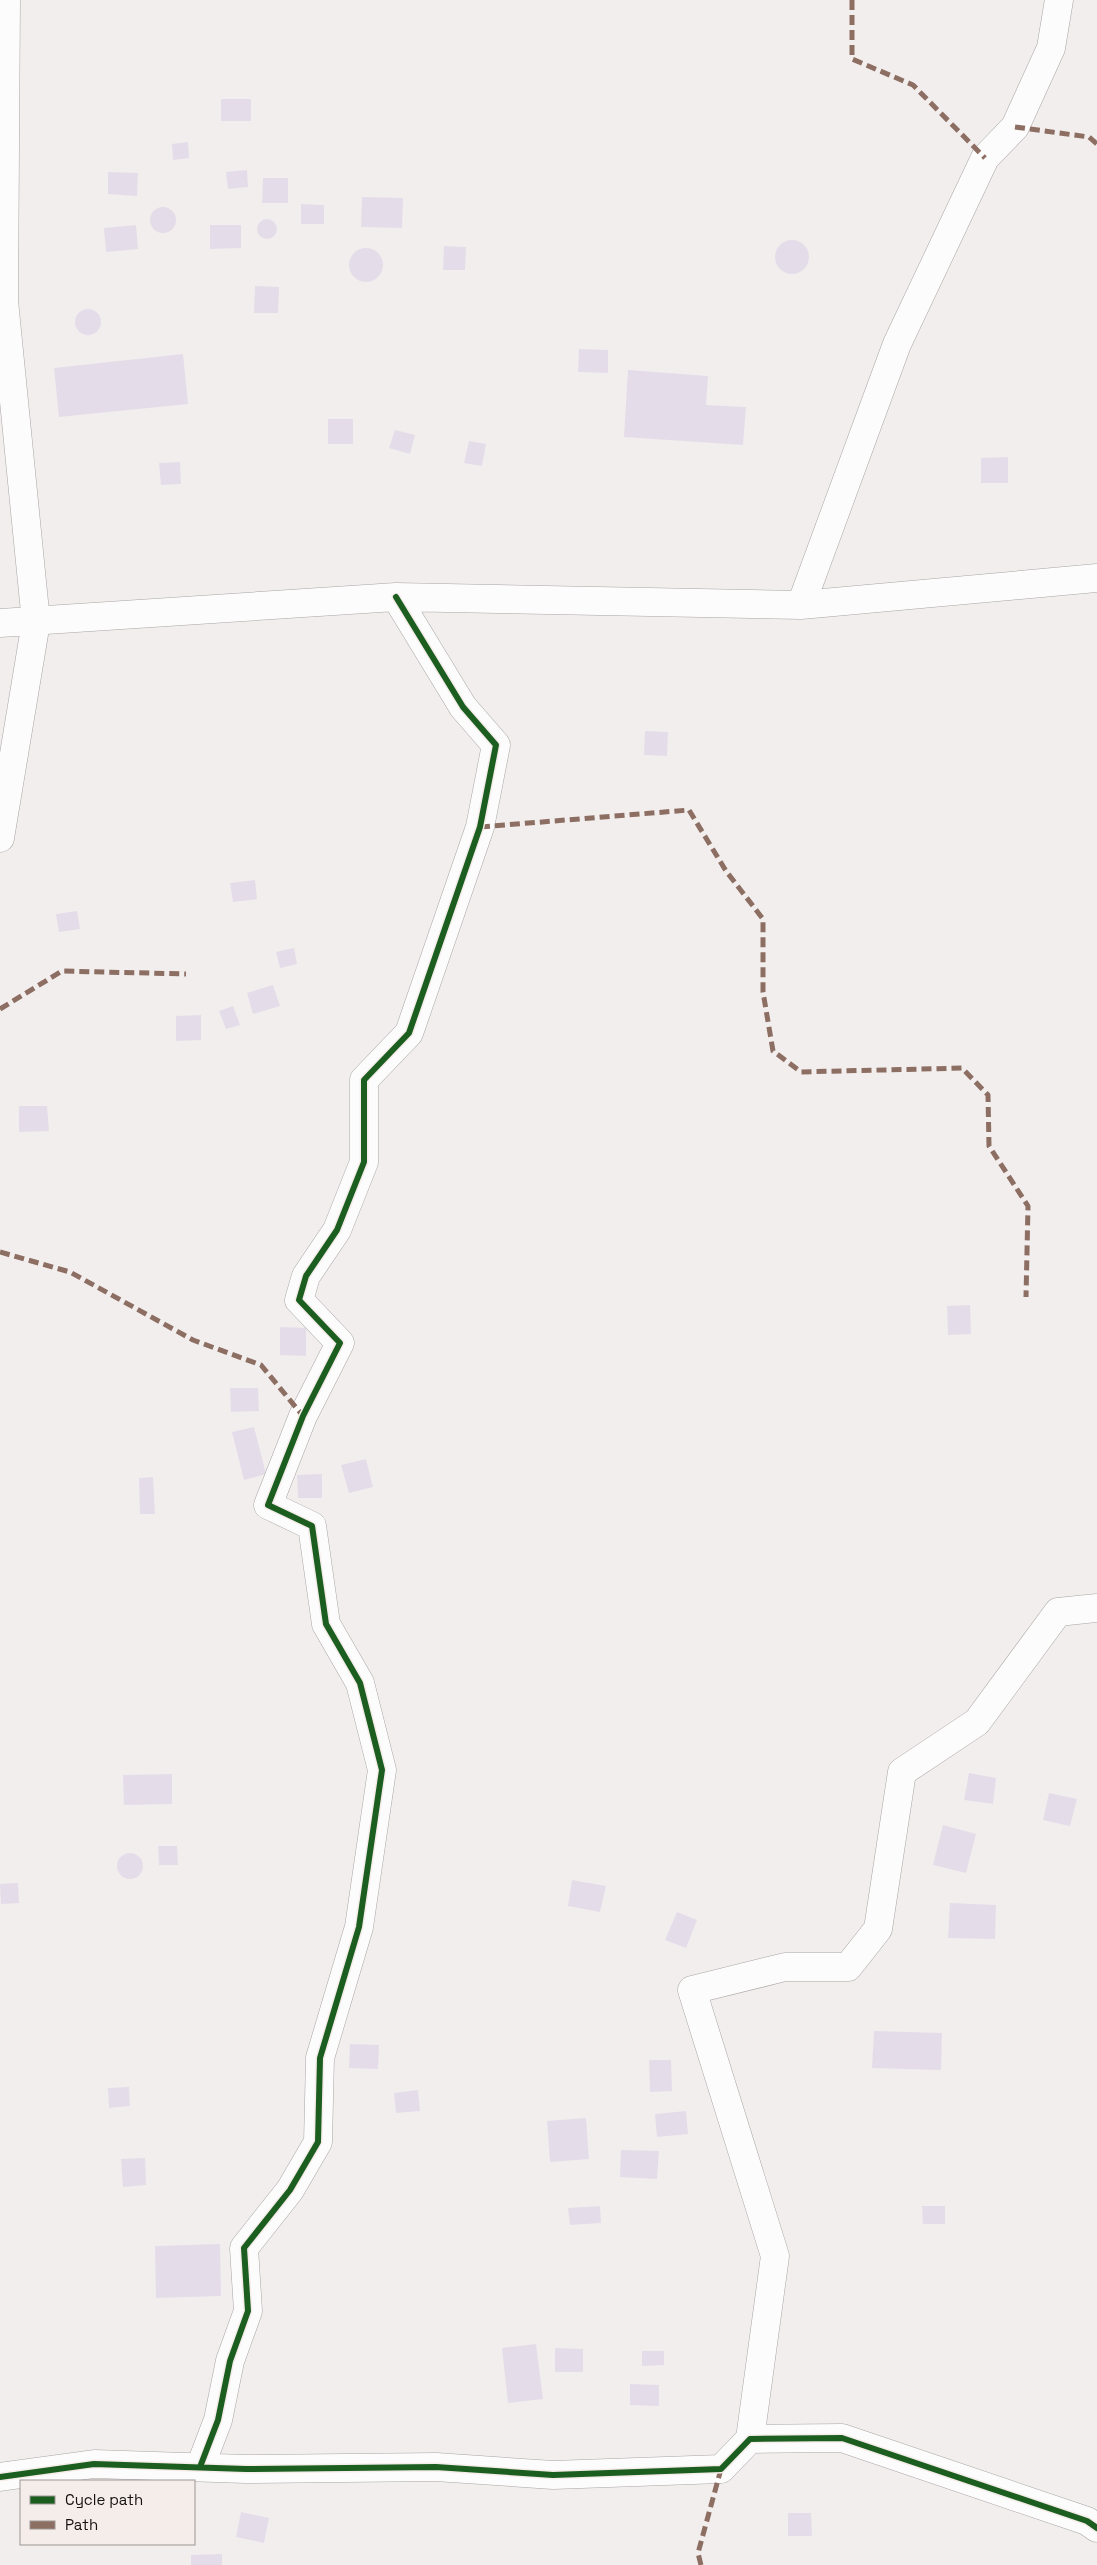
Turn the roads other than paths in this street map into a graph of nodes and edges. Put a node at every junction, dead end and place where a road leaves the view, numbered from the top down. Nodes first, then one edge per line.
1 (6, 0) edge
2 (1059, 0) edge
3 (1097, 578) edge
4 (396, 597) junction
5 (801, 605) junction
6 (36, 622) junction
7 (0, 623) edge
8 (0, 838) edge
9 (1097, 1608) edge
10 (750, 2439) junction
11 (200, 2467) junction
12 (0, 2477) edge
13 (1097, 2528) edge

1 - 6 street
2 - 5 street
3 - 5 street
4 - 5 street
4 - 6 street
4 - 11 street
6 - 7 street
6 - 8 street
9 - 10 street
10 - 11 street
10 - 13 street
11 - 12 street

